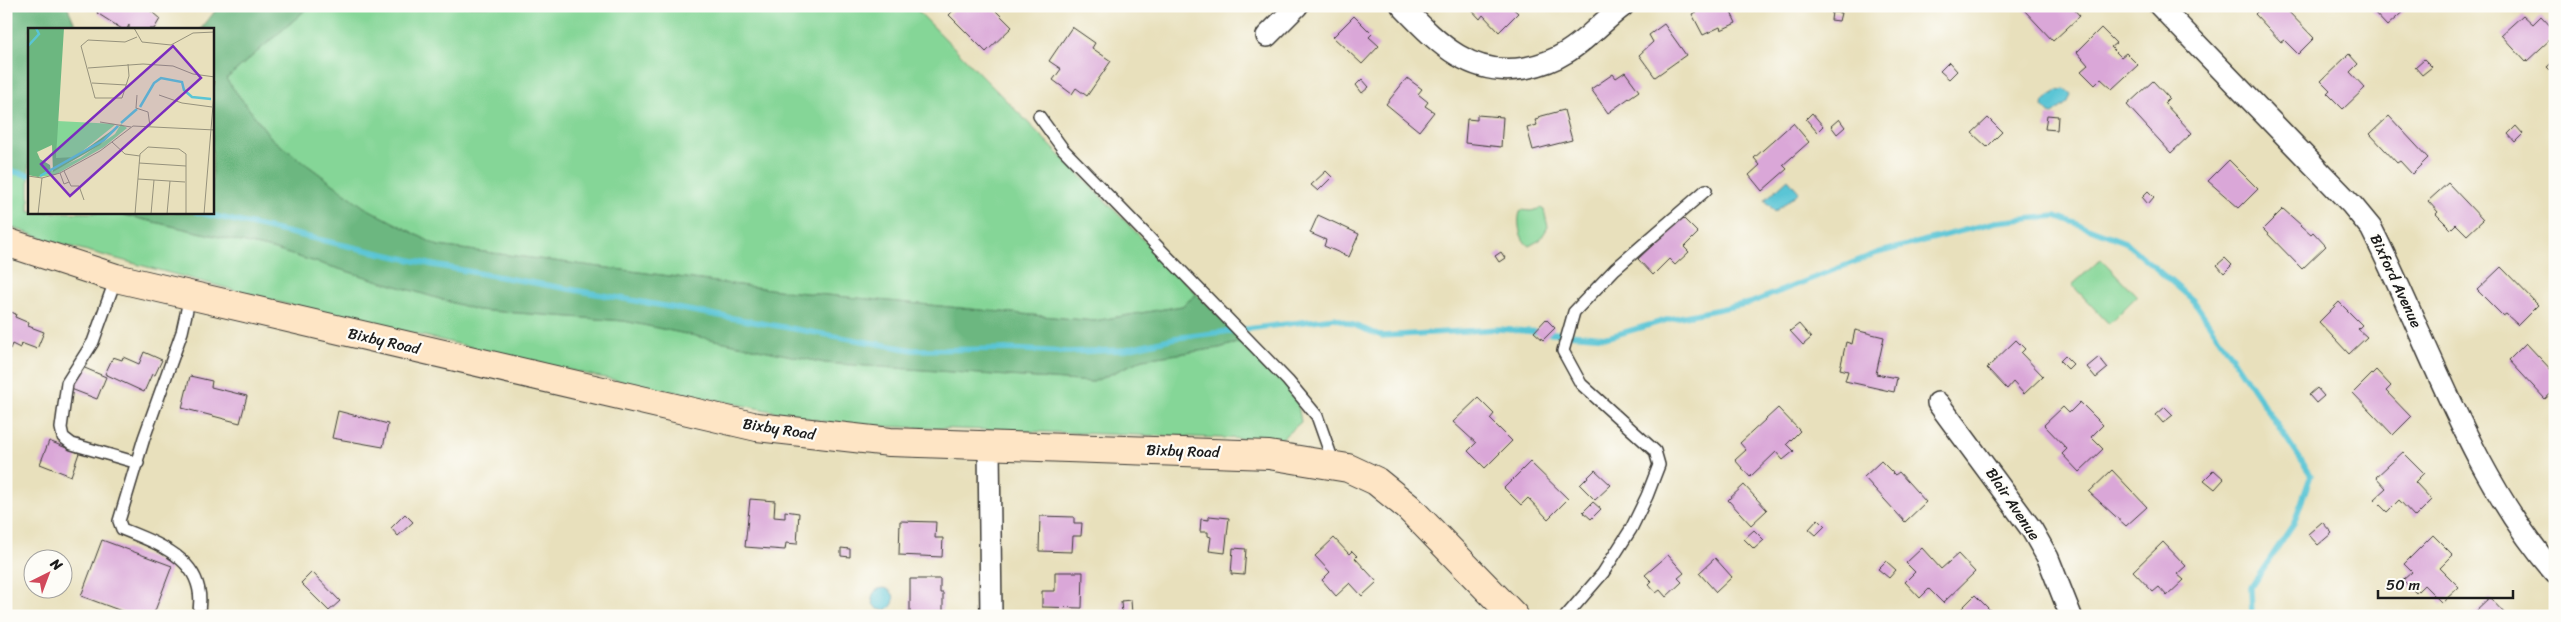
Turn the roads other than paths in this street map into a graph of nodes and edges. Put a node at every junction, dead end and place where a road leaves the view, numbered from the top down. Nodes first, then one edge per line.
1 (1297, 6) edge
2 (1402, 6) edge
3 (1623, 6) edge
4 (2160, 6) edge
5 (1267, 36) dead end
6 (1039, 116) dead end
7 (1706, 190) dead end
8 (6, 242) edge
9 (116, 278) junction
10 (190, 296) junction
11 (1938, 403) dead end
12 (989, 446) junction
13 (138, 463) junction
14 (1334, 465) junction
15 (2555, 574) edge
16 (198, 616) edge
17 (991, 616) edge
18 (1514, 616) edge
19 (1566, 616) edge
20 (2071, 616) edge

1 - 5 street
2 - 3 street
4 - 15 street, Bixford Avenue
6 - 14 lane
7 - 19 lane
8 - 9 street, Bixby Road
9 - 10 street, Bixby Road
9 - 13 lane
10 - 12 street, Bixby Road
10 - 13 lane
11 - 20 street, Blair Avenue
12 - 14 street, Bixby Road
12 - 17 street
13 - 16 lane
14 - 18 street, Bixby Road

